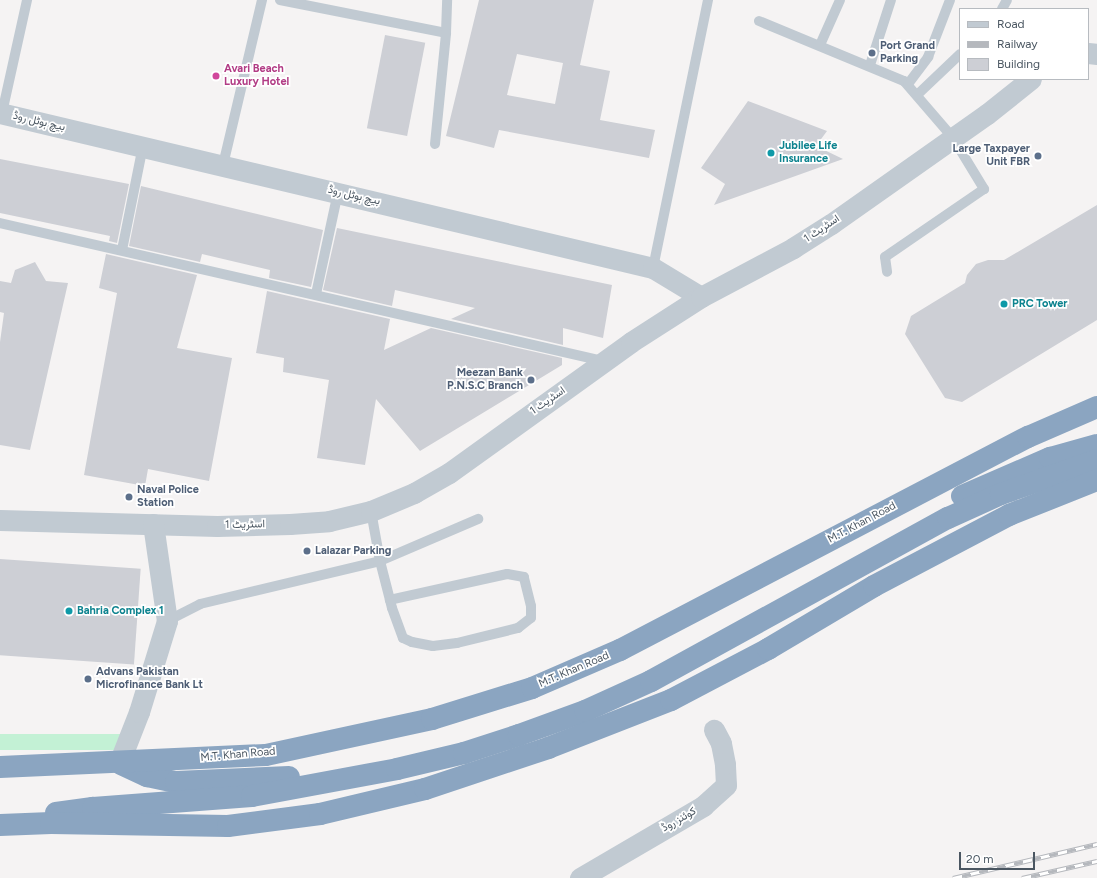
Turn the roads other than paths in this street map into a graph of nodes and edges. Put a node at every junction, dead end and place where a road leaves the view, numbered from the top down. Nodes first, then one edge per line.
1 (27, 0) edge
2 (262, 0) edge
3 (280, 0) edge
4 (447, 0) edge
5 (708, 0) edge
6 (840, 0) edge
7 (891, 0) edge
8 (950, 0) edge
9 (759, 21) dead end
10 (446, 33) junction
11 (820, 45) junction
12 (959, 55) edge
13 (870, 65) junction
14 (1030, 80) edge
15 (908, 84) junction
16 (918, 95) junction
17 (1, 113) edge
18 (953, 138) junction
19 (435, 144) dead end
20 (143, 146) junction
21 (223, 165) junction
22 (338, 192) junction
23 (0, 223) edge
24 (122, 250) junction
25 (653, 268) junction
26 (887, 272) dead end
27 (316, 294) junction
28 (701, 297) junction
29 (605, 362) junction
30 (1097, 407) edge
31 (1097, 445) edge
32 (1097, 460) edge
33 (1097, 480) edge
34 (371, 511) junction
35 (0, 520) edge
36 (478, 520) dead end
37 (152, 524) junction
38 (380, 561) junction
39 (390, 600) junction
40 (167, 622) junction
41 (714, 730) dead end
42 (119, 762) junction
43 (0, 767) edge
44 (252, 788) junction
45 (0, 824) edge
46 (580, 878) edge

1 - 17 lane
2 - 21 lane
3 - 10 lane
4 - 10 lane
5 - 25 lane
6 - 11 lane
7 - 13 lane
8 - 15 lane
9 - 11 lane
10 - 19 lane
11 - 13 lane
12 - 16 lane
13 - 15 lane
14 - 18 street, اسٹریٹ 1
15 - 16 lane
16 - 18 lane
17 - 20 street, بیچ ہوٹل روڈ
18 - 26 lane
18 - 28 street, اسٹریٹ 1
20 - 21 street, بیچ ہوٹل روڈ
20 - 24 lane
21 - 22 street, بیچ ہوٹل روڈ
22 - 25 street, بیچ ہوٹل روڈ
22 - 27 lane
23 - 24 lane
24 - 27 lane
25 - 28 street, بیچ ہوٹل روڈ
27 - 29 lane
28 - 29 street, اسٹریٹ 1
29 - 34 street, اسٹریٹ 1
30 - 42 highway, M.T. Khan Road
31 - 44 highway
32 - 44 highway
33 - 45 highway
34 - 37 street, اسٹریٹ 1
34 - 38 lane
35 - 37 street, اسٹریٹ 1
36 - 38 lane
37 - 40 street
38 - 39 lane
38 - 40 lane
39 - 39 lane
40 - 42 street
41 - 46 street, کوئنز روڈ
42 - 43 highway, M.T. Khan Road
42 - 44 highway
44 - 45 highway

